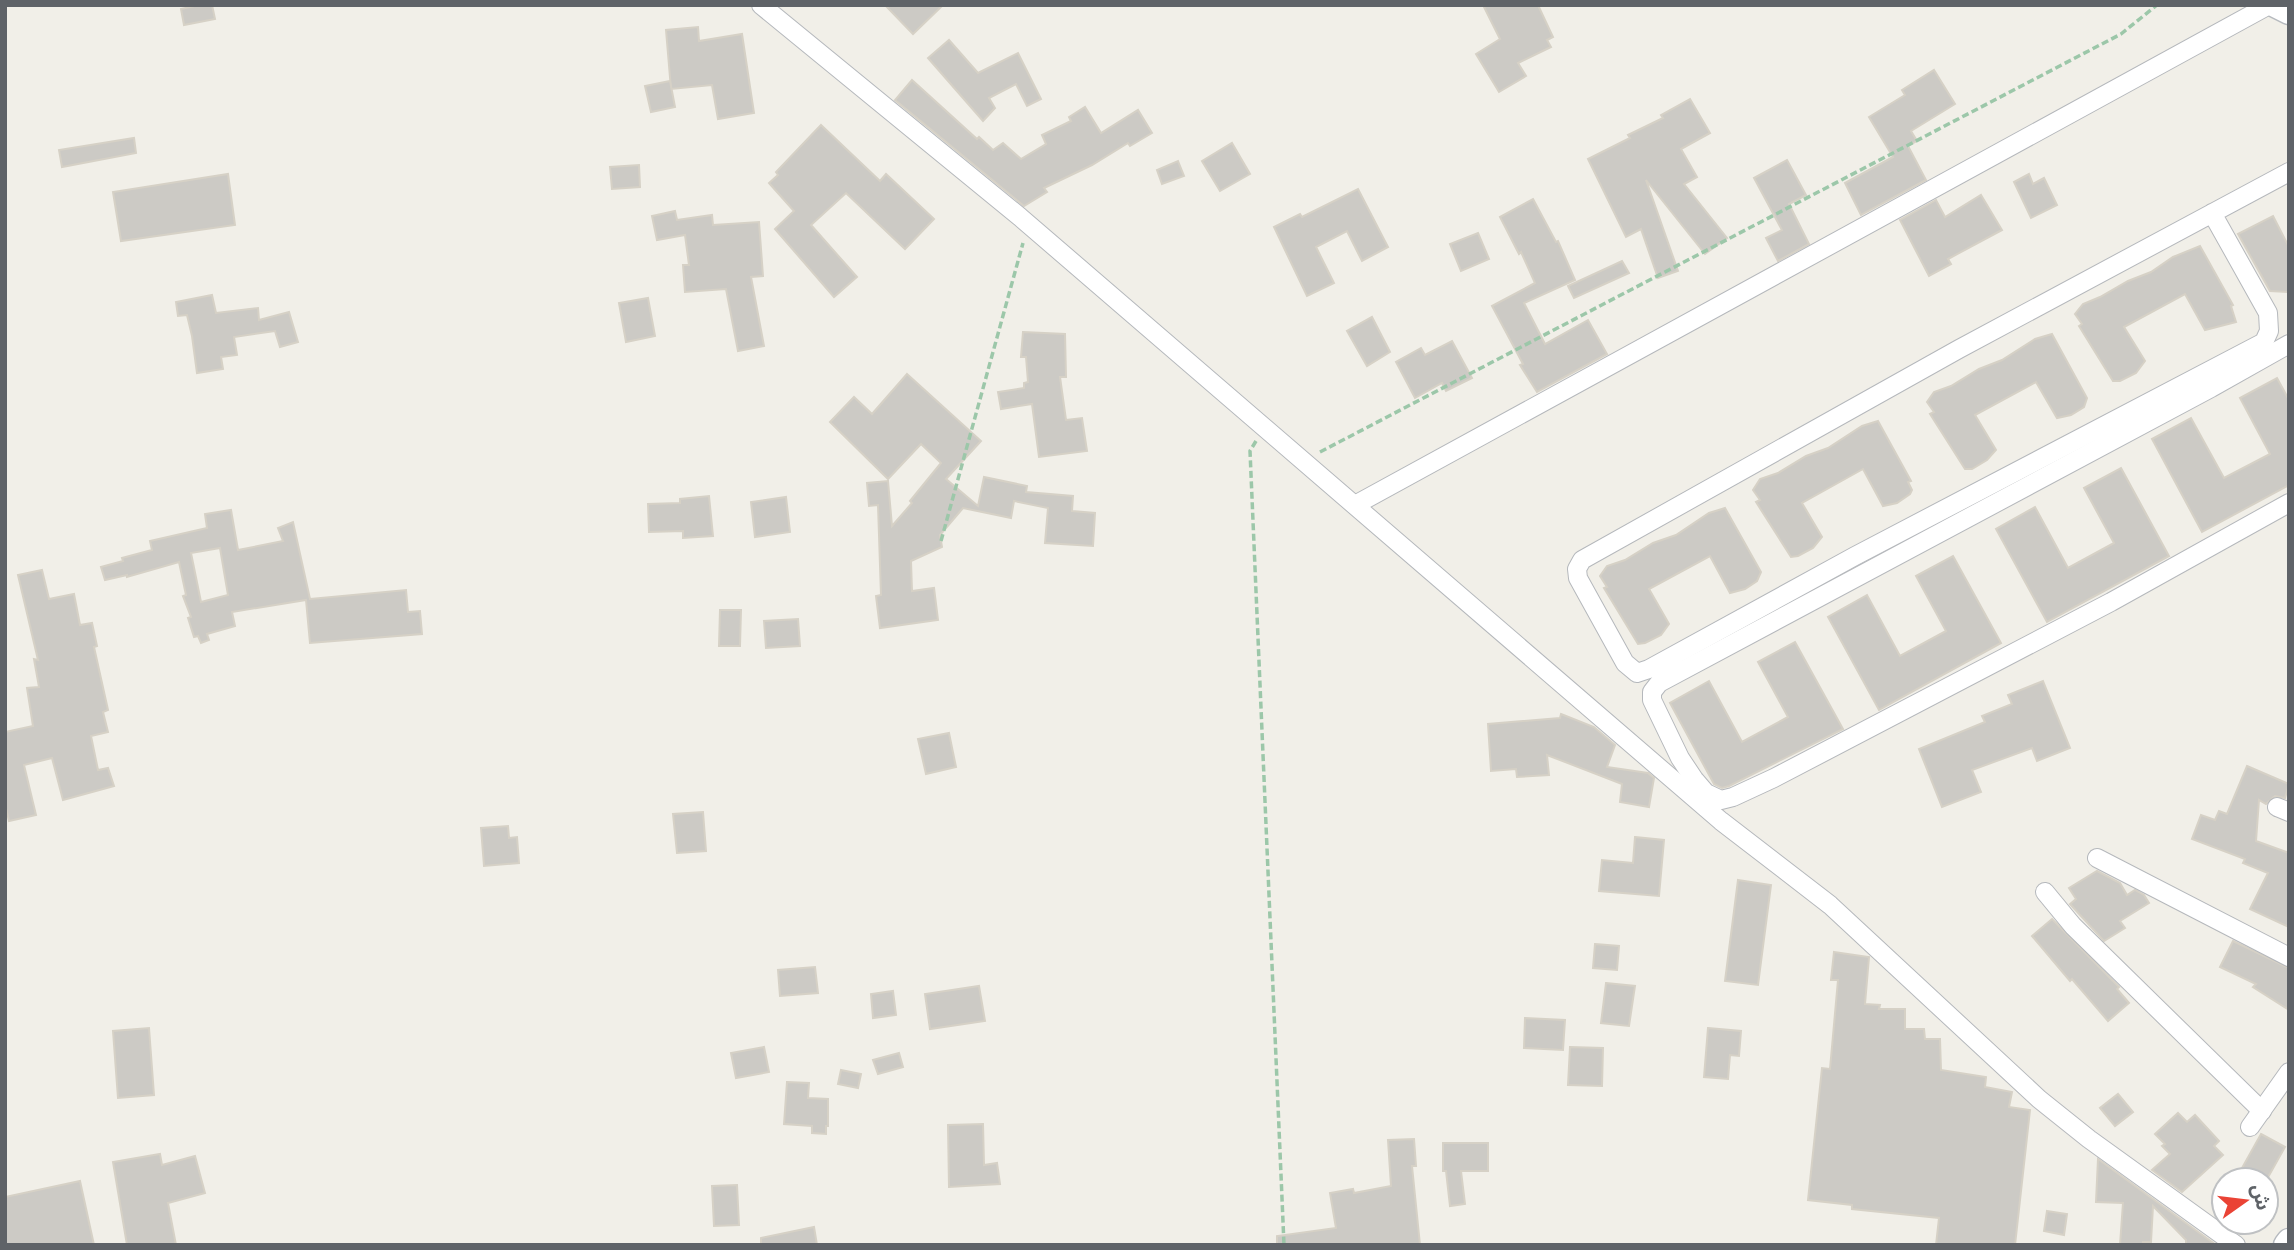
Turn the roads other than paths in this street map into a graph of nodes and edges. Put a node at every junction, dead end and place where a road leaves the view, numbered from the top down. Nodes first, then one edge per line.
1 (761, 5) edge
2 (2269, 5) edge
3 (2276, 5) edge
4 (2289, 12) edge
5 (2289, 172) edge
6 (2212, 213) junction
7 (2287, 349) edge
8 (2289, 503) edge
9 (1354, 505) junction
10 (2097, 858) dead end
11 (2045, 892) dead end
12 (2289, 957) edge
13 (2289, 1072) edge
14 (2262, 1111) junction
15 (2250, 1127) dead end
16 (2236, 1245) edge

1 - 9 street
2 - 9 street
3 - 4 main road
5 - 6 street
6 - 6 street
7 - 8 street
9 - 16 street
10 - 12 street
11 - 14 street
13 - 14 street
14 - 15 street

